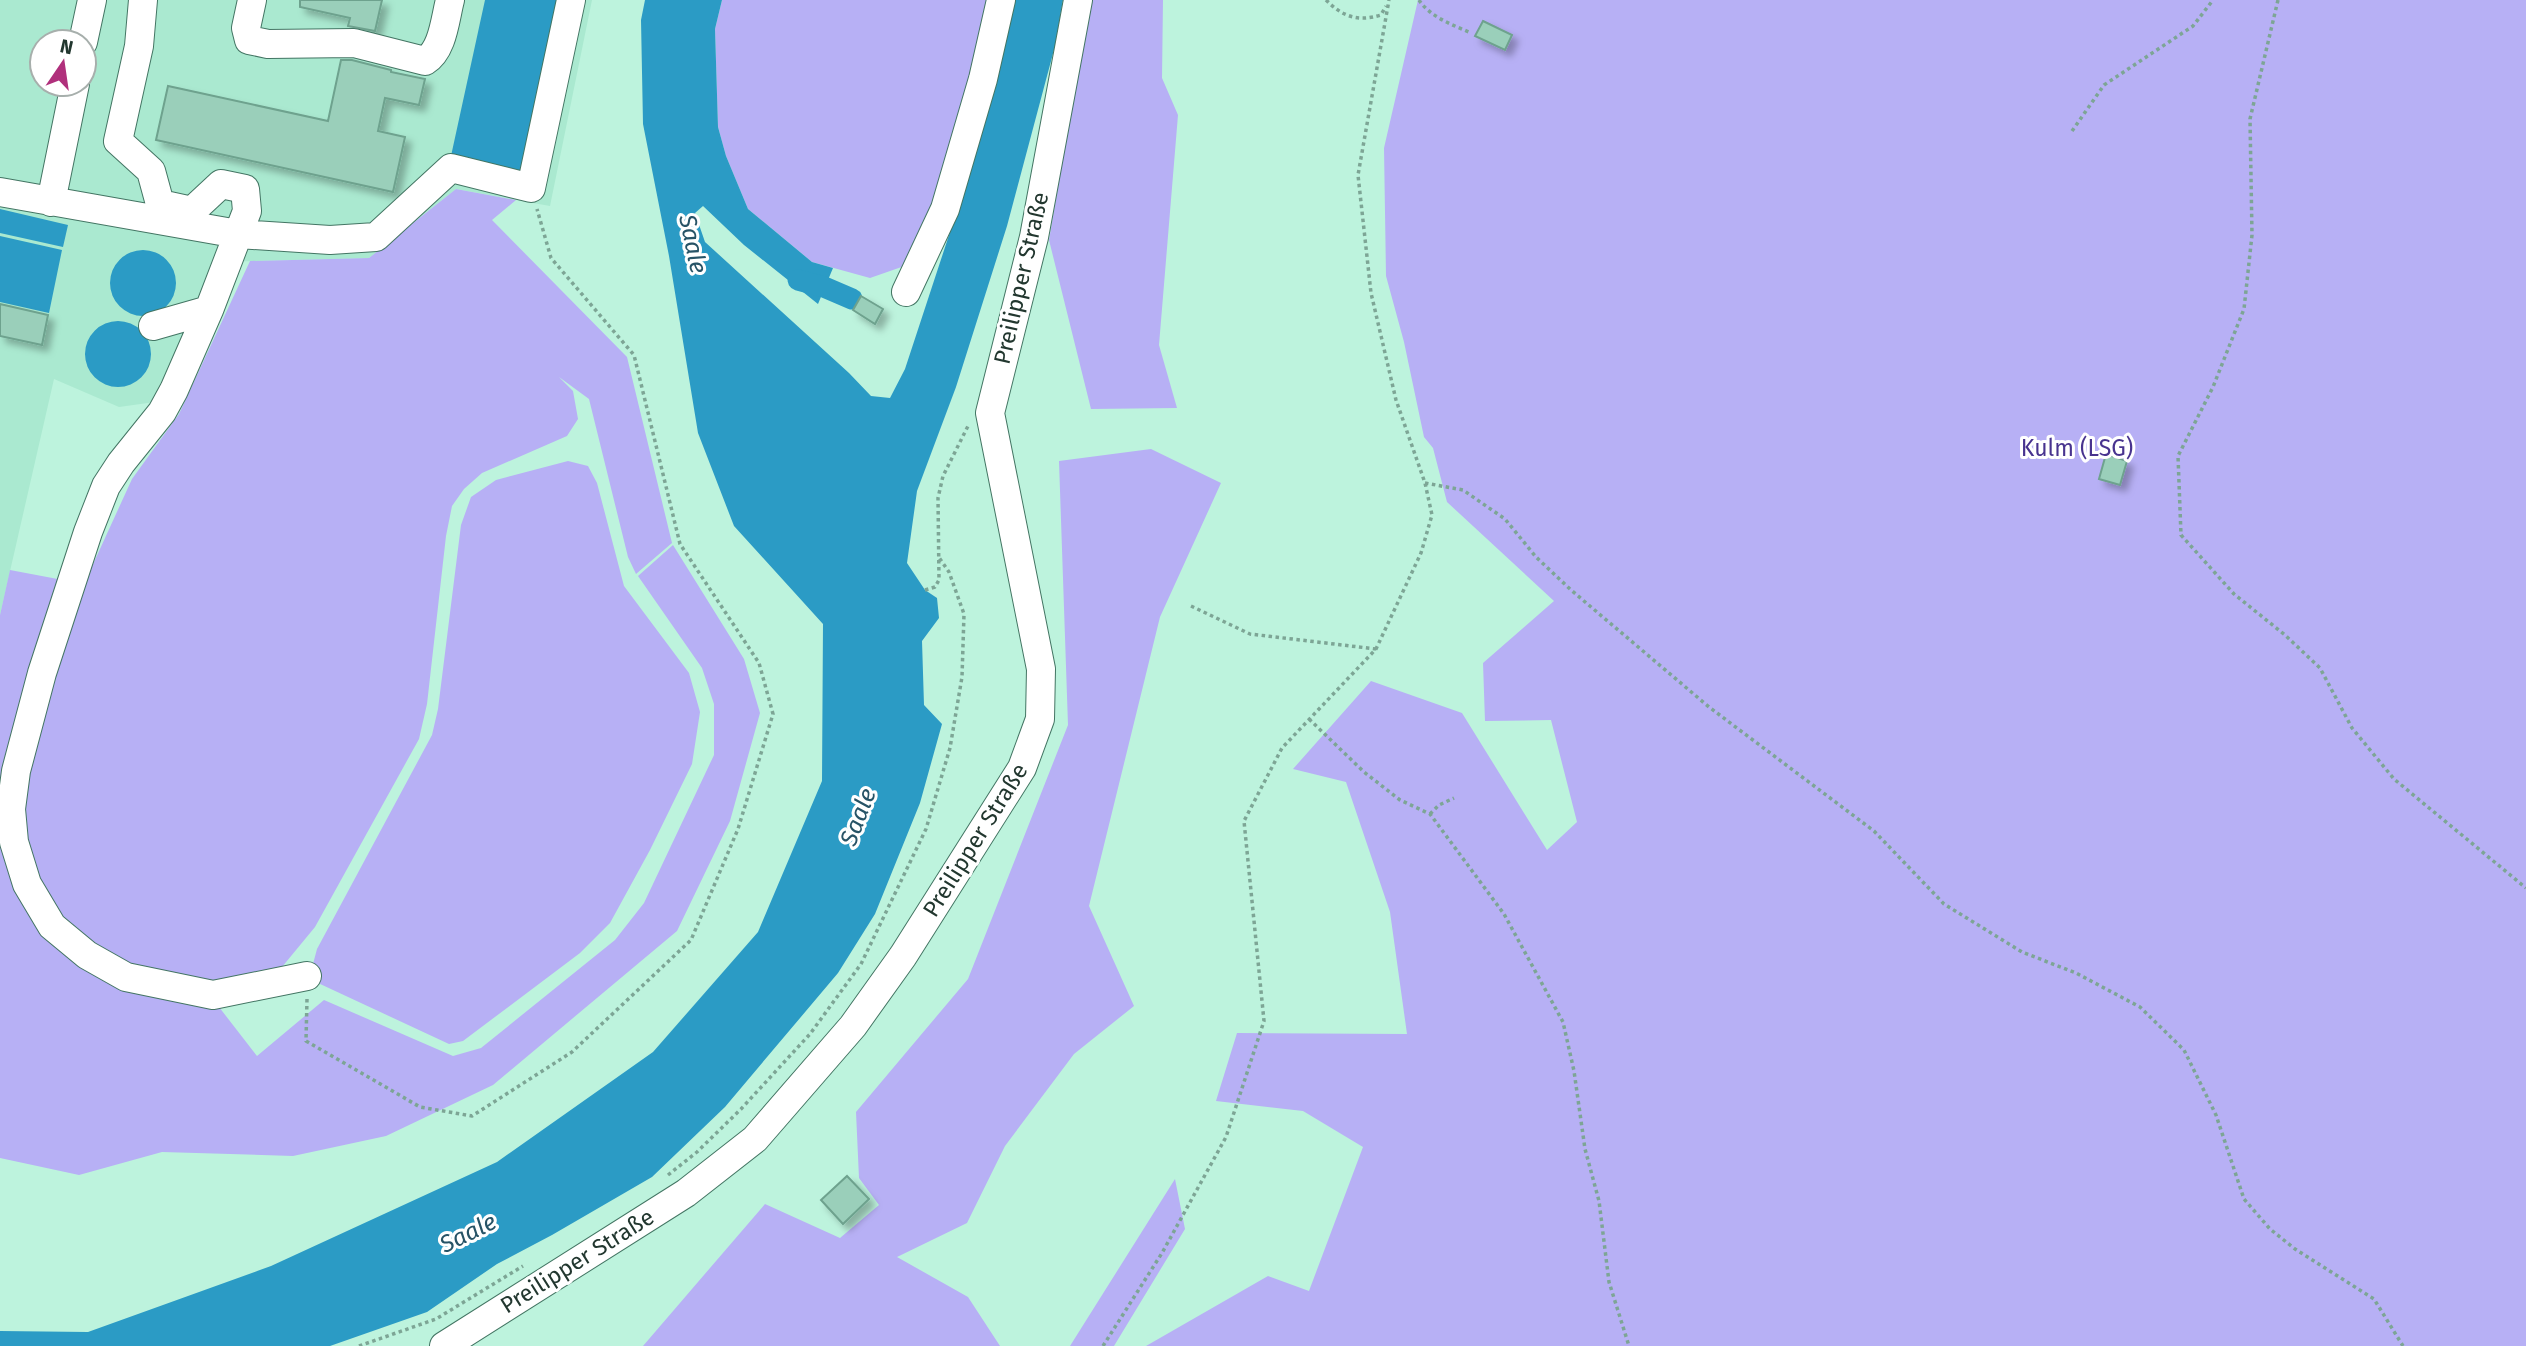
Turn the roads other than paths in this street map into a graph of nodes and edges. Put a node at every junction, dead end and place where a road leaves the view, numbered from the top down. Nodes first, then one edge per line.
1 (92, 0) edge
2 (143, 0) edge
3 (252, 0) edge
4 (450, 0) edge
5 (571, 0) edge
6 (1001, 0) edge
7 (1077, 0) edge
8 (86, 28) edge
9 (72, 98) edge
10 (0, 192) edge
11 (51, 202) junction
12 (239, 234) junction
13 (906, 292) dead end
14 (209, 310) junction
15 (153, 326) dead end
16 (307, 975) road end
17 (444, 1346) edge

1 - 8 street
2 - 12 street
3 - 4 street
5 - 12 street
6 - 13 street
7 - 17 street, Preilipper Straße
9 - 11 street
10 - 11 street
11 - 12 street
12 - 14 street
14 - 15 street
14 - 16 street

